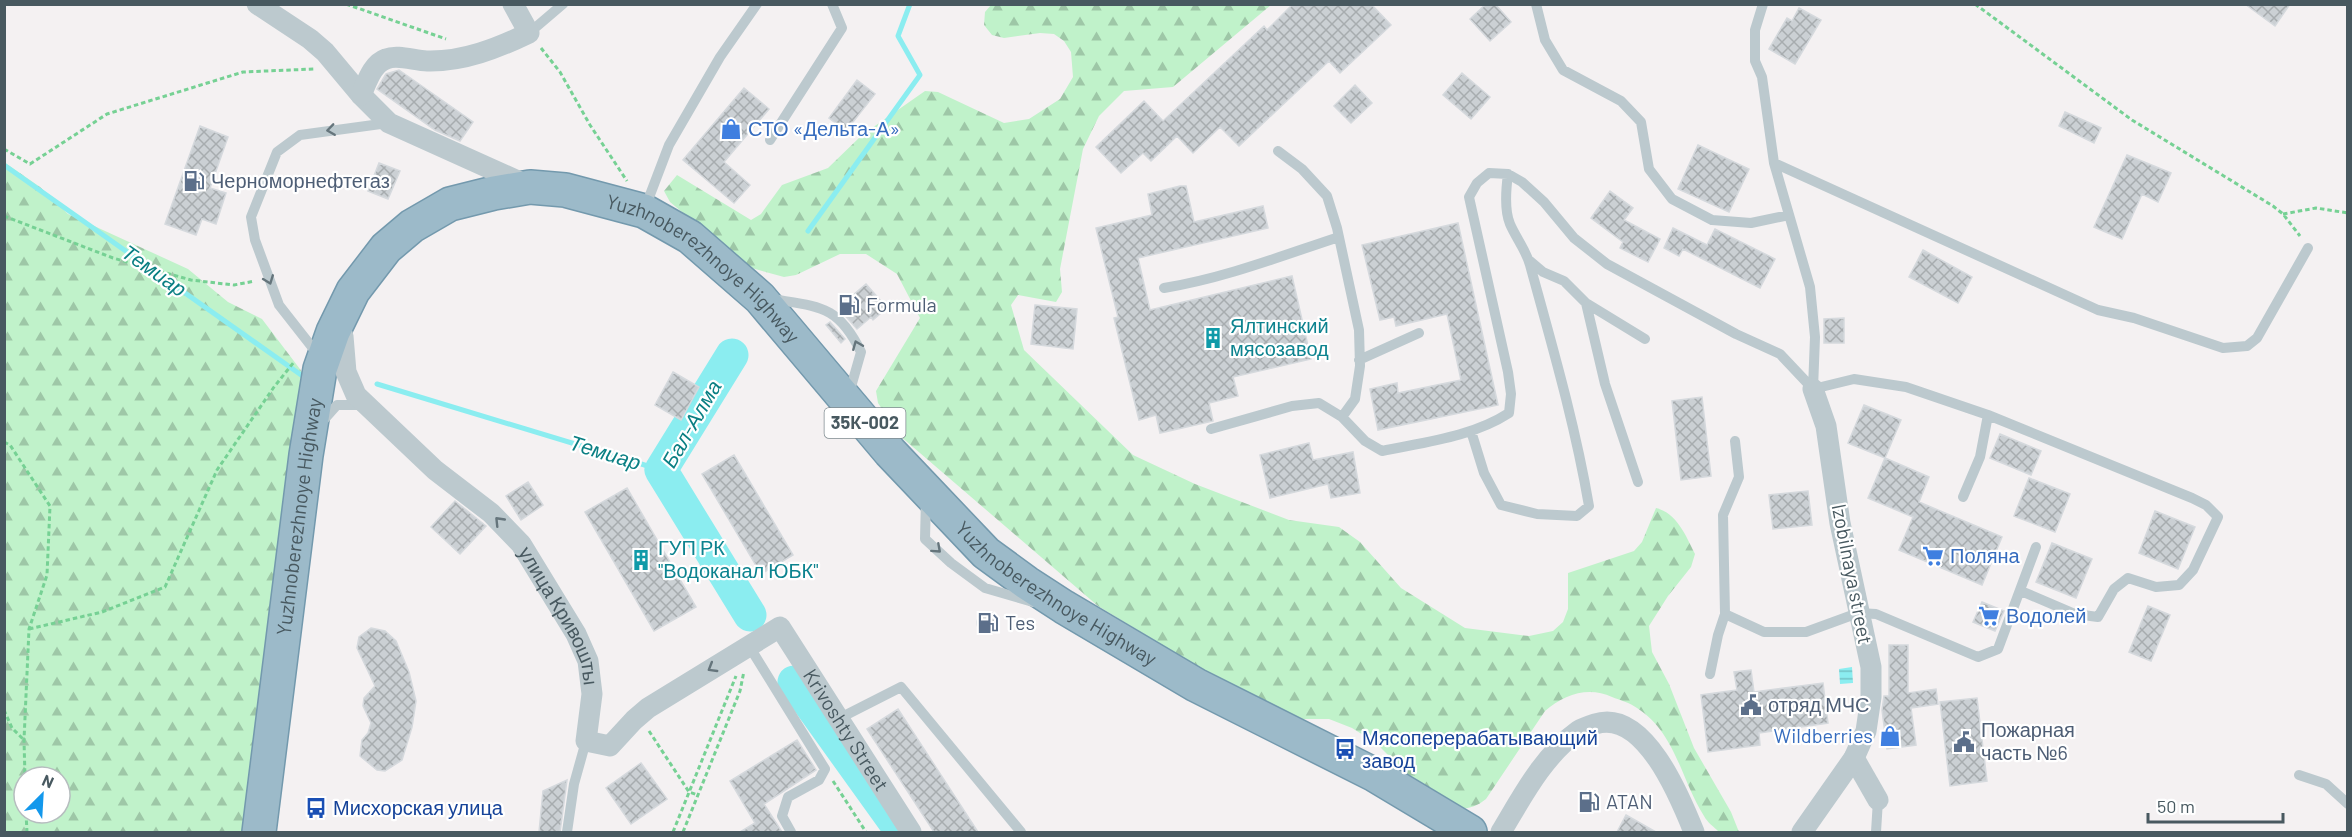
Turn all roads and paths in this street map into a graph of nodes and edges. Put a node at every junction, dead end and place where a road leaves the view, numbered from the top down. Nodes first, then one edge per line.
1 (257, 4) edge
2 (346, 4) edge
3 (513, 4) edge
4 (563, 4) edge
5 (758, 4) edge
6 (832, 4) edge
7 (1536, 4) edge
8 (1763, 4) edge
9 (1975, 4) edge
10 (529, 33) junction
11 (456, 42) dead end
12 (338, 68) junction
13 (361, 95) junction
14 (389, 123) junction
15 (770, 140) dead end
16 (4, 149) edge
17 (1278, 151) dead end
18 (1774, 163) junction
19 (1508, 174) junction
20 (530, 187) junction
21 (644, 211) junction
22 (2348, 213) edge
23 (2283, 214) junction
24 (1789, 215) junction
25 (4, 216) edge
26 (1339, 237) junction
27 (2308, 248) joint
28 (1529, 261) junction
29 (268, 278) junction
30 (1164, 288) dead end
31 (760, 298) junction
32 (1586, 303) junction
33 (1419, 333) dead end
34 (1646, 339) dead end
35 (327, 347) junction
36 (1359, 360) junction
37 (1814, 389) junction
38 (847, 400) junction
39 (1988, 415) junction
40 (1342, 417) junction
41 (321, 423) junction
42 (387, 424) junction
43 (1211, 429) dead end
44 (1471, 431) junction
45 (1735, 441) dead end
46 (4, 442) edge
47 (1638, 483) dead end
48 (1963, 497) dead end
49 (2036, 547) dead end
50 (2021, 591) junction
51 (1858, 613) junction
52 (1725, 614) junction
53 (29, 629) junction
54 (744, 649) junction
55 (1710, 674) dead end
56 (4, 710) edge
57 (638, 716) junction
58 (838, 719) junction
59 (24, 740) junction
60 (586, 741) junction
61 (1854, 758) junction
62 (25, 765) edge
63 (825, 769) junction
64 (2299, 775) dead end
65 (689, 792) junction
66 (698, 795) junction
67 (1878, 800) joint
68 (2348, 804) edge
69 (1439, 818) edge
70 (1504, 827) edge
71 (263, 832) edge
72 (567, 832) edge
73 (673, 832) edge
74 (683, 832) edge
75 (791, 832) edge
76 (866, 832) edge
77 (911, 832) edge
78 (1021, 832) edge
79 (1470, 832) edge
80 (1694, 832) edge
81 (1802, 832) edge
82 (1876, 832) edge

1 - 12 street
2 - 11 path
3 - 10 street
4 - 10 lane
5 - 21 lane
6 - 15 lane
7 - 24 lane
8 - 18 lane
9 - 23 path
10 - 13 street
10 - 21 path
12 - 13 street
12 - 16 path
13 - 14 street
14 - 20 street
14 -> 29 lane
17 - 26 lane
18 - 24 lane
18 - 27 lane
19 - 28 lane
19 - 37 lane
19 - 44 lane
20 - 21 highway, Yuzhnoberezhnoye Highway / 35К-002
20 - 35 highway, Yuzhnoberezhnoye Highway / 35К-002
21 - 31 highway, Yuzhnoberezhnoye Highway / 35К-002
22 - 23 path
23 - 27 path
24 - 37 lane
25 - 29 path
26 - 30 lane
26 - 36 lane
28 - 32 lane
28 - 44 lane
29 -> 35 lane
31 - 38 highway, Yuzhnoberezhnoye Highway / 35К-002
38 -> 31 lane
32 - 34 lane
32 - 47 lane
33 - 36 lane
35 - 41 highway, Yuzhnoberezhnoye Highway
35 - 42 street, улица Кривошты
35 - 53 path
35 -> 69 highway, Yuzhnoberezhnoye Highway / 35К-002
35 - 71 highway, Yuzhnoberezhnoye Highway
36 - 40 lane
37 - 39 lane
37 - 51 street, Izobilnaya street
38 - 69 highway, Yuzhnoberezhnoye Highway / 35К-002
39 - 48 lane
39 - 50 lane
40 - 43 lane
40 - 44 lane
41 - 42 lane
41 - 71 highway, Yuzhnoberezhnoye Highway
60 -> 42 street, улица Кривошты
45 - 52 lane
46 - 53 path
49 - 50 lane
50 - 51 lane
51 - 52 lane
51 - 61 street, Izobilnaya street
52 - 55 lane
53 - 59 path
54 -> 57 street
54 - 58 street, Krivoshty Street
54 - 63 lane
54 - 65 path
54 - 66 path
56 - 59 path
57 - 60 street
57 - 65 path
58 - 77 street, Krivoshty Street
58 - 78 lane
59 - 62 path
60 - 72 lane
61 - 67 street
61 - 81 street, Izobilnaya street
63 - 75 lane
63 - 76 path
64 - 68 lane
65 - 66 path
65 - 73 path
66 - 74 path
67 - 82 lane
69 - 79 highway, Yuzhnoberezhnoye Highway
70 - 80 street

